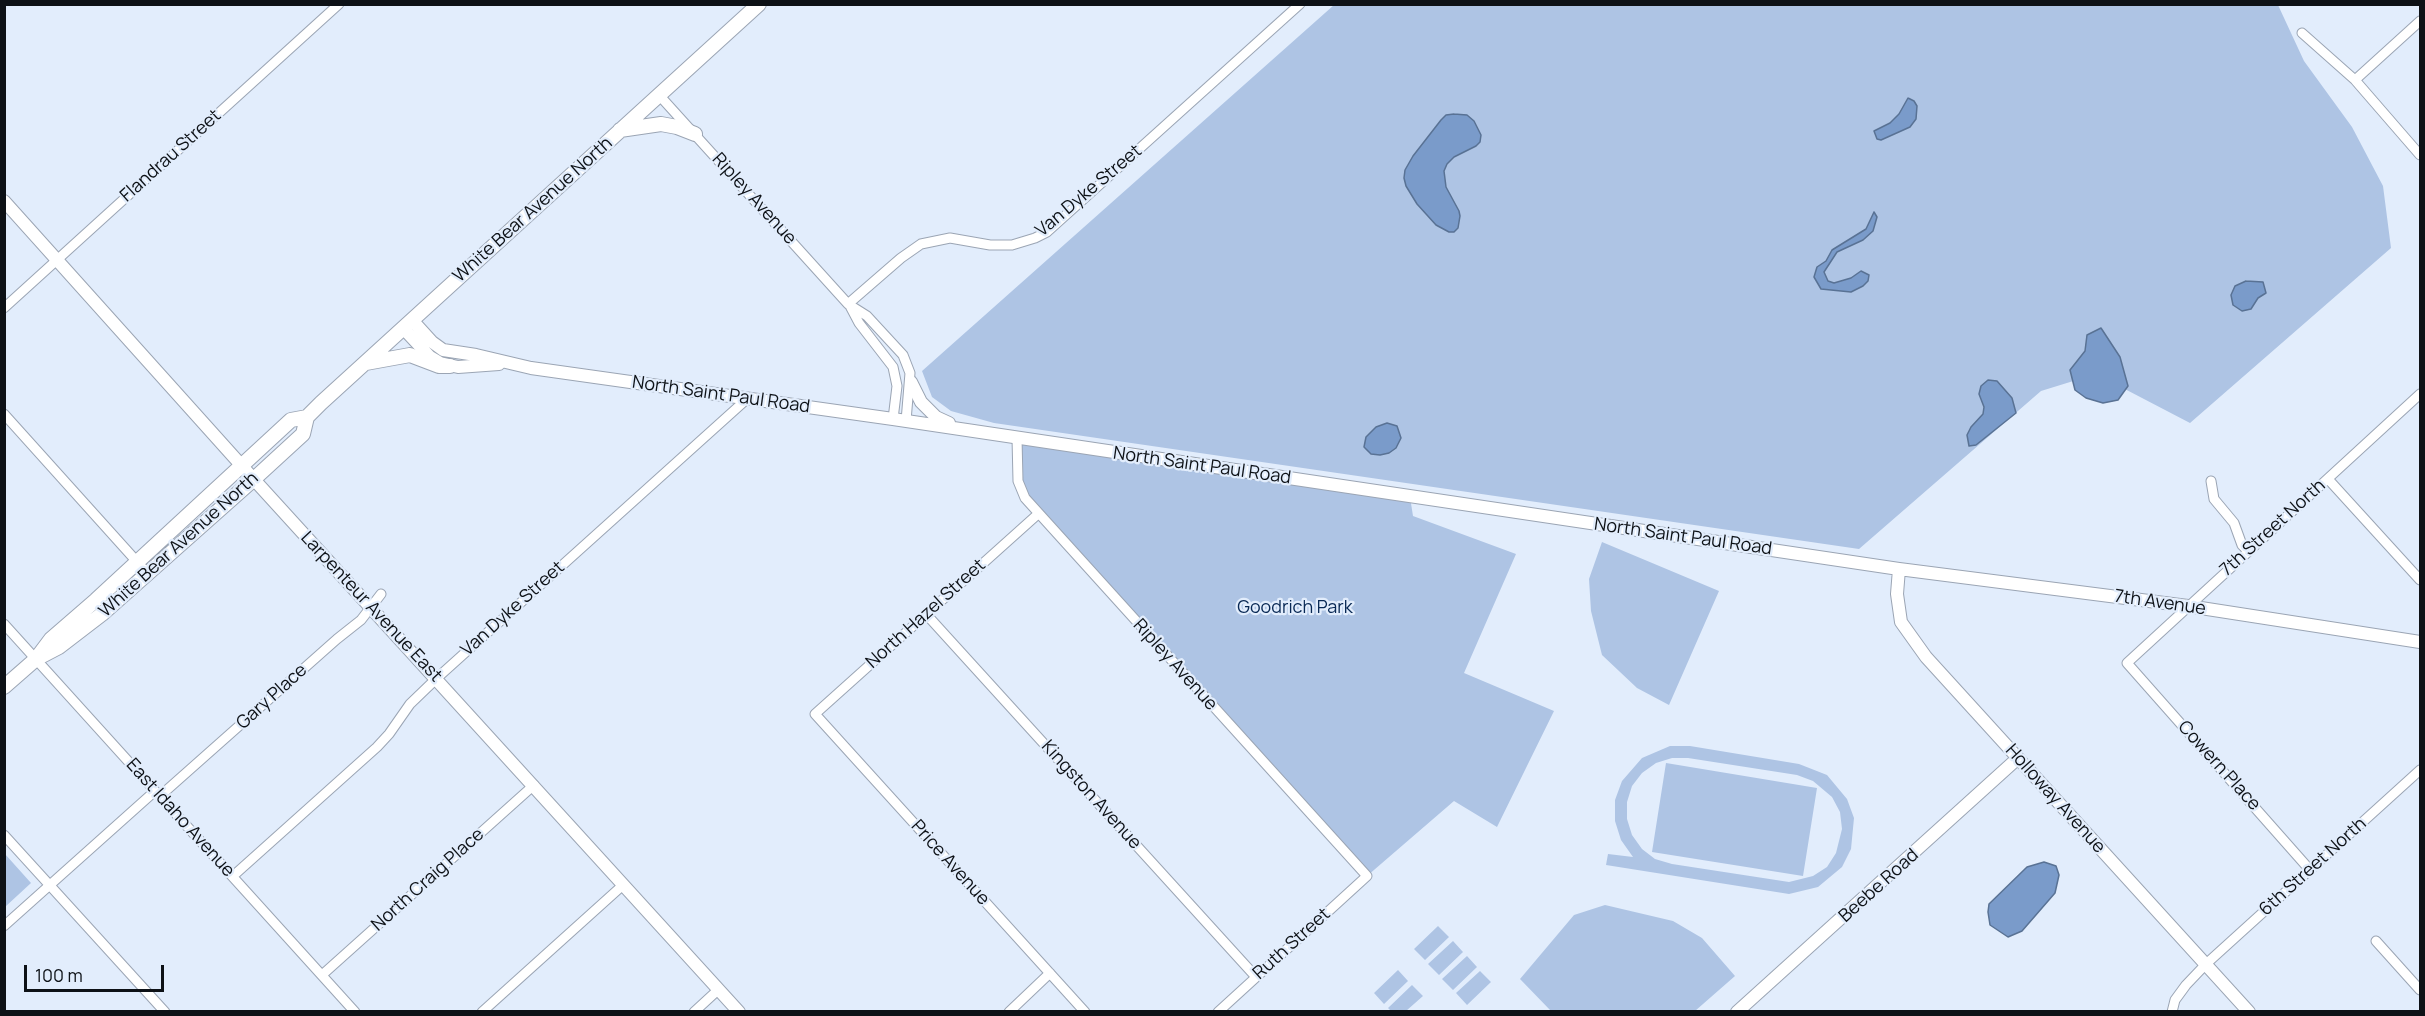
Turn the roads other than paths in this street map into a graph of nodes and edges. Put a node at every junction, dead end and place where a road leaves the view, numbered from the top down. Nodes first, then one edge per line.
1 (339, 4) edge
2 (759, 4) edge
3 (1300, 4) edge
4 (2421, 21) edge
5 (2302, 33) dead end
6 (2355, 80) junction
7 (659, 95) junction
8 (620, 130) junction
9 (695, 134) junction
10 (2421, 155) edge
11 (4, 201) edge
12 (57, 260) junction
13 (848, 304) junction
14 (4, 308) edge
15 (407, 324) junction
16 (366, 363) junction
17 (506, 363) junction
18 (450, 366) junction
19 (910, 382) junction
20 (2421, 394) edge
21 (748, 398) junction
22 (4, 414) edge
23 (307, 417) junction
24 (892, 418) junction
25 (906, 421) junction
26 (961, 429) junction
27 (1017, 438) junction
28 (242, 467) junction
29 (2328, 478) junction
30 (254, 479) junction
31 (2211, 481) dead end
32 (1038, 514) junction
33 (2248, 551) junction
34 (137, 562) junction
35 (1899, 569) junction
36 (148, 573) junction
37 (2421, 580) edge
38 (381, 594) dead end
39 (2188, 606) junction
40 (371, 608) junction
41 (926, 614) junction
42 (4, 624) edge
43 (2421, 642) edge
44 (36, 659) junction
45 (2127, 663) joint
46 (436, 678) junction
47 (4, 687) edge
48 (815, 714) joint
49 (2018, 758) junction
50 (2421, 770) edge
51 (534, 785) junction
52 (158, 794) junction
53 (4, 835) edge
54 (2310, 870) junction
55 (232, 876) junction
56 (1367, 876) joint
57 (50, 885) junction
58 (624, 885) junction
59 (4, 926) edge
60 (2376, 941) dead end
61 (2206, 964) junction
62 (1050, 973) junction
63 (322, 975) junction
64 (1256, 977) junction
65 (719, 989) junction
66 (2421, 990) edge
67 (165, 1011) edge
68 (355, 1011) edge
69 (482, 1011) edge
70 (694, 1011) edge
71 (739, 1011) edge
72 (1009, 1011) edge
73 (1085, 1011) edge
74 (1218, 1011) edge
75 (1737, 1011) edge
76 (2172, 1011) edge
77 (2249, 1011) edge

1 - 12 street, Flandrau Street
2 - 7 main road, White Bear Avenue North
3 - 13 street, Van Dyke Street
4 - 6 street
5 - 6 street
6 - 10 street
7 - 8 main road, White Bear Avenue North
7 - 9 street, Ripley Avenue
8 - 9 main road
8 - 15 main road, White Bear Avenue North
9 - 13 street, Ripley Avenue
11 - 12 street, Larpenteur Avenue East
12 - 14 street, Flandrau Street
12 - 28 street, Larpenteur Avenue East
13 - 19 street, Ripley Avenue
13 - 24 street, Ripley Avenue
15 - 16 main road, White Bear Avenue North
15 - 17 street, North Saint Paul Road
15 - 18 street
16 - 18 main road
16 - 23 main road, White Bear Avenue North
17 - 18 street, North Saint Paul Road
17 - 21 street, North Saint Paul Road
19 - 25 street, Ripley Avenue
19 - 26 street
20 - 29 street, 7th Street North
21 - 24 street, North Saint Paul Road
21 - 46 street, Van Dyke Street
22 - 34 street
23 - 28 main road, White Bear Avenue North
23 - 30 main road, White Bear Avenue North
24 - 25 street, North Saint Paul Road
25 - 26 street, North Saint Paul Road
26 - 27 street, North Saint Paul Road
27 - 32 street, Ripley Avenue
27 - 35 street, North Saint Paul Road
28 - 30 street, Larpenteur Avenue East
28 - 34 main road, White Bear Avenue North
29 - 33 street, 7th Street North
29 - 37 street
30 - 36 main road, White Bear Avenue North
30 - 40 street, Larpenteur Avenue East
31 - 33 street
32 - 41 street, North Hazel Street
32 - 56 street, Ripley Avenue
33 - 39 street, 7th Street North
34 - 36 street
34 - 44 main road, White Bear Avenue North
35 - 39 street, 7th Avenue
35 - 49 street, Holloway Avenue
36 - 44 main road, White Bear Avenue North
38 - 40 street, Gary Place
39 - 43 street, 7th Avenue
39 - 45 street, 7th Street North
40 - 46 street, Larpenteur Avenue East
40 - 52 street, Gary Place
41 - 48 street, North Hazel Street
41 - 64 street, Kingston Avenue
42 - 44 street, East Idaho Avenue
44 - 47 main road, White Bear Avenue North
44 - 52 street, East Idaho Avenue
45 - 54 street, Cowern Place
46 - 51 street, Larpenteur Avenue East
46 - 55 street, Van Dyke Street
48 - 62 street, Price Avenue
49 - 61 street, Holloway Avenue
49 - 75 street, Beebe Road
50 - 54 street, 6th Street North
51 - 58 street, Larpenteur Avenue East
51 - 63 street, North Craig Place
52 - 55 street, East Idaho Avenue
52 - 57 street, Gary Place
53 - 57 street
54 - 61 street, 6th Street North
55 - 63 street, East Idaho Avenue
56 - 64 street, Ruth Street
57 - 59 street, Gary Place
57 - 67 street
58 - 65 street, Larpenteur Avenue East
58 - 69 street
60 - 66 street
61 - 76 street, 6th Street North
61 - 77 street, Holloway Avenue
62 - 72 street
62 - 73 street, Price Avenue
63 - 68 street, East Idaho Avenue
64 - 74 street, Ruth Street
65 - 70 street
65 - 71 street, Larpenteur Avenue East

